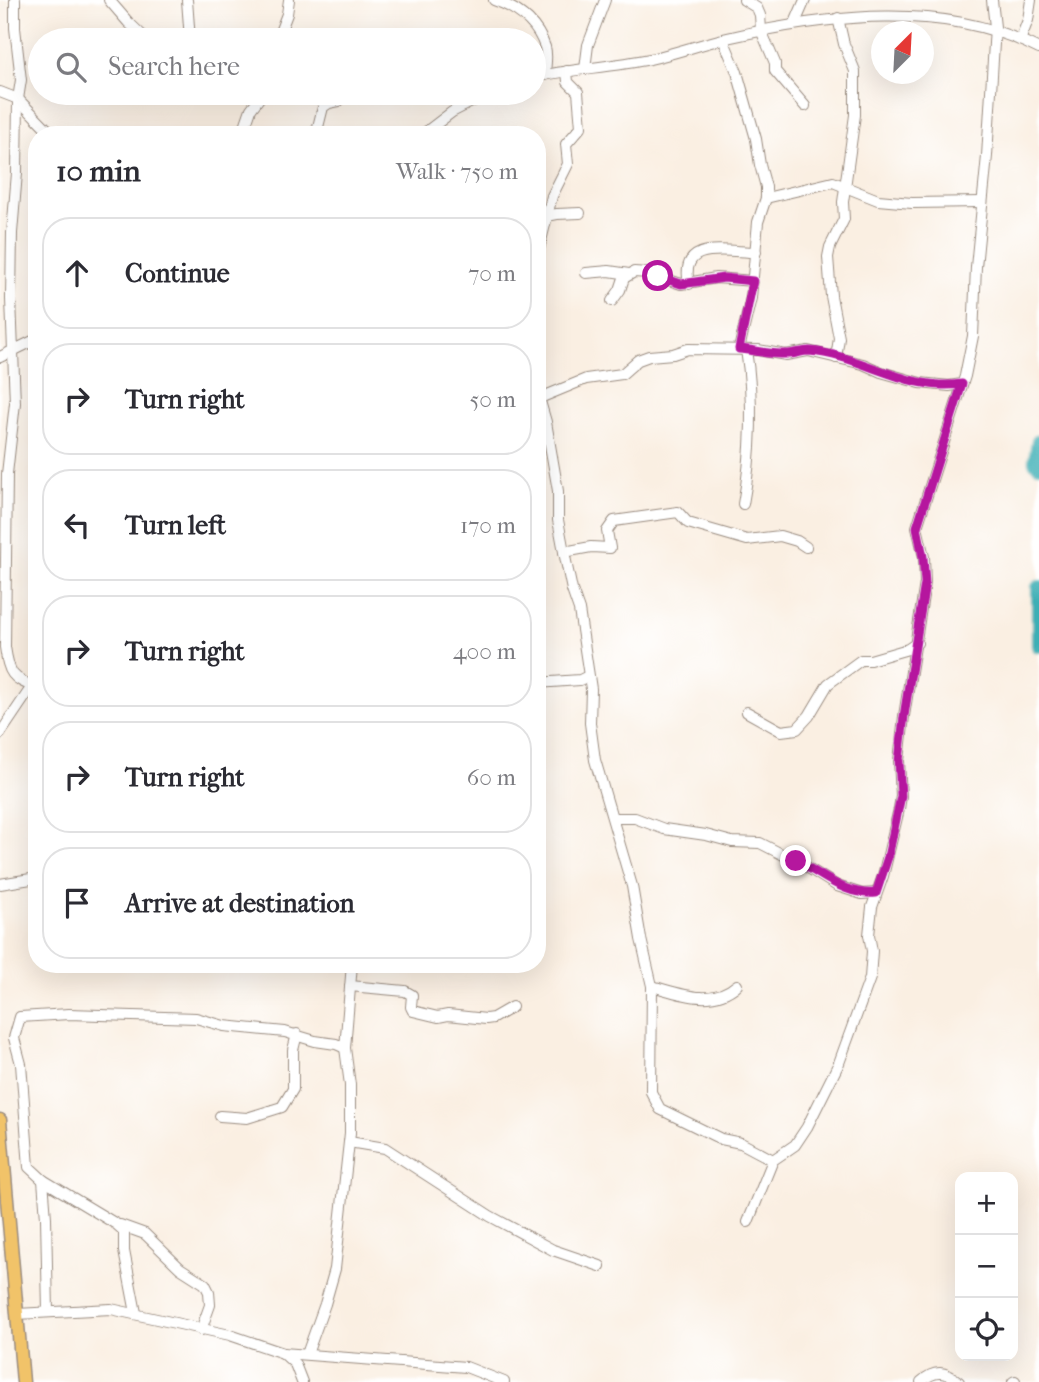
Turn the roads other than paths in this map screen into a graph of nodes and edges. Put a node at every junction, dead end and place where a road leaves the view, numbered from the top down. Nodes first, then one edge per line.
1 (15, 0) edge
2 (109, 0) edge
3 (187, 0) edge
4 (289, 0) edge
5 (494, 0) edge
6 (605, 0) edge
7 (744, 0) edge
8 (805, 0) edge
9 (992, 0) edge
10 (1031, 0) edge
11 (838, 18) junction
12 (795, 23) junction
13 (995, 27) junction
14 (134, 28) edge
15 (189, 28) edge
16 (282, 28) edge
17 (533, 28) edge
18 (761, 30) junction
19 (1021, 38) junction
20 (723, 39) junction
21 (1039, 49) edge
22 (585, 69) junction
23 (566, 71) junction
24 (546, 75) edge
25 (0, 92) edge
26 (18, 99) junction
27 (254, 105) edge
28 (326, 105) edge
29 (466, 105) edge
30 (805, 106) dead end
31 (44, 126) edge
32 (245, 126) edge
33 (318, 126) edge
34 (434, 126) edge
35 (846, 187) junction
36 (766, 198) junction
37 (982, 202) junction
38 (546, 209) edge
39 (580, 213) dead end
40 (546, 217) edge
41 (756, 253) junction
42 (586, 273) dead end
43 (629, 274) junction
44 (753, 281) junction
45 (689, 284) junction
46 (612, 301) dead end
47 (28, 344) edge
48 (743, 349) junction
49 (14, 350) junction
50 (0, 356) edge
51 (836, 358) junction
52 (962, 384) junction
53 (546, 392) edge
54 (546, 438) edge
55 (743, 504) dead end
56 (806, 547) dead end
57 (564, 552) junction
58 (917, 643) junction
59 (588, 676) junction
60 (546, 682) edge
61 (28, 683) edge
62 (28, 695) edge
63 (747, 712) dead end
64 (0, 734) edge
65 (613, 818) junction
66 (28, 879) edge
67 (0, 884) edge
68 (876, 893) junction
69 (351, 973) edge
70 (737, 985) dead end
71 (350, 986) junction
72 (652, 986) junction
73 (512, 1007) dead end
74 (297, 1034) junction
75 (345, 1048) junction
76 (220, 1116) dead end
77 (0, 1120) edge
78 (349, 1142) junction
79 (773, 1160) junction
80 (43, 1180) junction
81 (748, 1222) dead end
82 (116, 1224) junction
83 (600, 1266) dead end
84 (14, 1268) junction
85 (0, 1269) edge
86 (48, 1312) junction
87 (136, 1313) junction
88 (17, 1314) junction
89 (201, 1330) junction
90 (283, 1353) junction
91 (307, 1354) junction
92 (23, 1382) edge
93 (302, 1382) edge
94 (503, 1382) edge
95 (921, 1382) edge
96 (959, 1382) edge

1 - 26 street
2 - 14 street
3 - 15 street
4 - 16 street
5 - 17 street
6 - 22 street
7 - 18 street
8 - 12 street
9 - 13 street
10 - 19 street
11 - 12 street
11 - 13 street
11 - 35 street
12 - 18 street
13 - 19 street
13 - 37 street
18 - 20 street
18 - 30 street
19 - 21 street
20 - 22 street
20 - 36 street
22 - 23 street
23 - 24 street
23 - 38 street
25 - 26 street
26 - 31 street
26 - 49 street
27 - 32 street
28 - 33 street
29 - 34 street
35 - 36 street
35 - 37 street
35 - 51 street
36 - 41 street
37 - 52 street
39 - 40 street
41 - 44 street
41 - 45 street
42 - 43 street
43 - 45 street
43 - 46 street
44 - 45 street
44 - 48 street
47 - 49 street
48 - 51 street
48 - 53 street
48 - 55 street
49 - 50 street
49 - 61 street
51 - 52 street
52 - 58 street
54 - 57 street
56 - 57 street
57 - 59 street
58 - 63 street
58 - 68 street
59 - 60 street
59 - 65 street
62 - 64 street
65 - 68 street
65 - 72 street
66 - 67 street
68 - 79 street
69 - 71 street
70 - 72 street
71 - 73 street
71 - 75 street
72 - 79 street
74 - 75 street
74 - 76 street
74 - 80 street
75 - 78 street
77 - 84 main road
78 - 83 street
78 - 91 street
79 - 81 street
80 - 82 street
80 - 86 street
82 - 87 street
82 - 89 street
84 - 85 street
84 - 88 main road
86 - 87 street
86 - 88 street
87 - 89 street
88 - 92 main road
89 - 90 street
90 - 91 street
90 - 93 street
91 - 94 street
95 - 96 street

